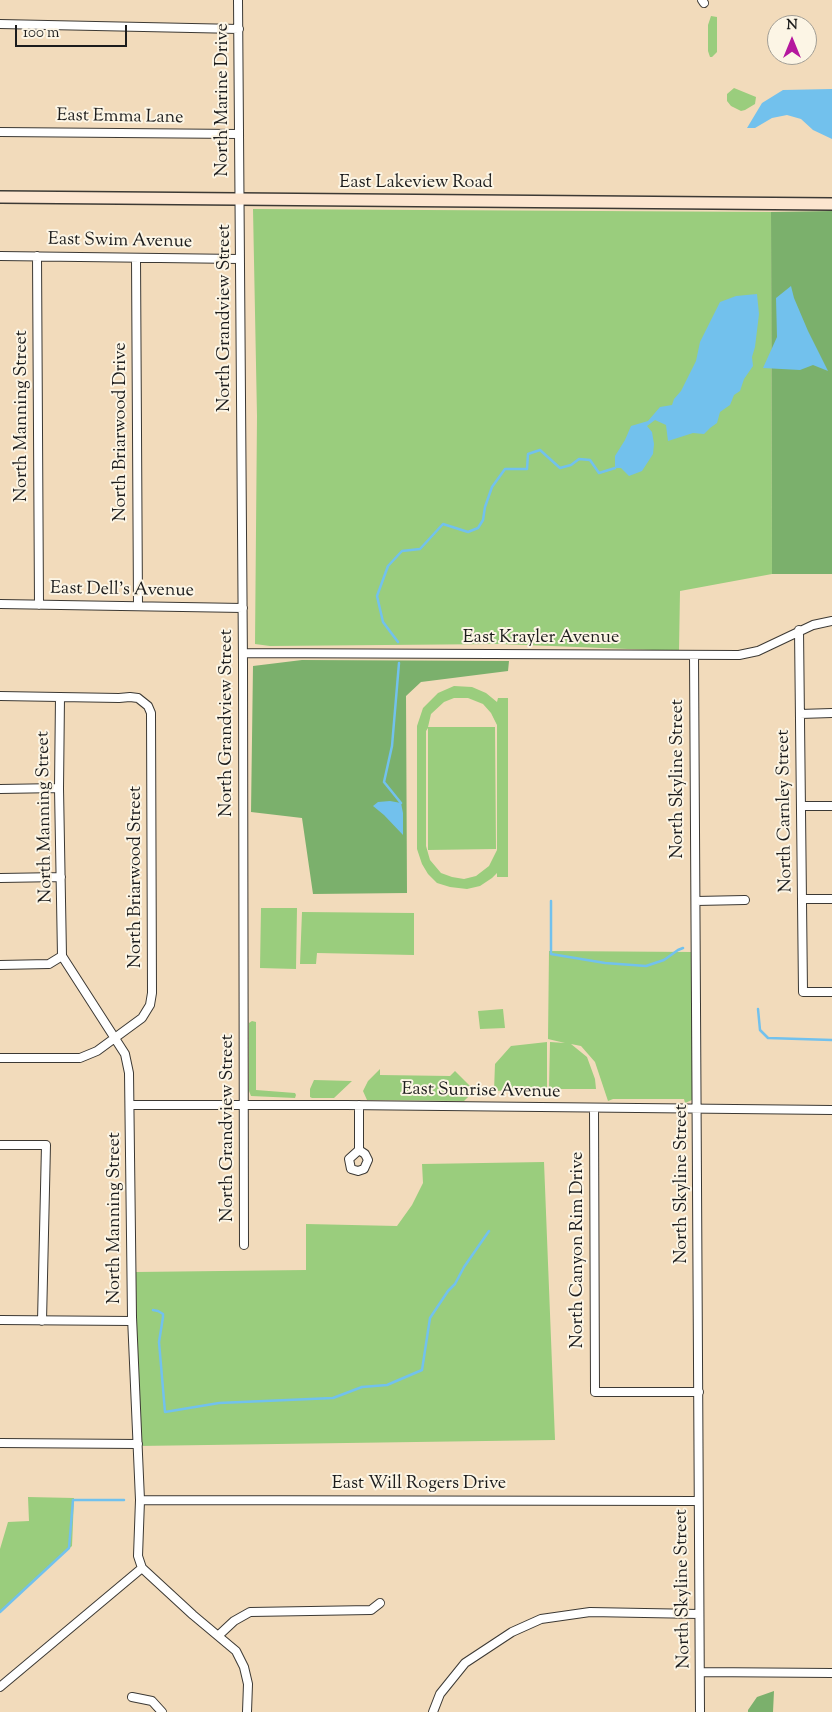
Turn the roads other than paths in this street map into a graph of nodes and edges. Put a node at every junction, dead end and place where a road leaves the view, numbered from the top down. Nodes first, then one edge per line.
1 (238, 0) edge
2 (0, 24) edge
3 (239, 29) junction
4 (0, 132) edge
5 (240, 134) junction
6 (0, 197) edge
7 (240, 201) junction
8 (832, 204) edge
9 (0, 256) edge
10 (37, 256) junction
11 (136, 258) junction
12 (240, 259) junction
13 (0, 604) edge
14 (39, 605) junction
15 (138, 606) junction
16 (243, 608) junction
17 (832, 621) edge
18 (800, 630) junction
19 (243, 652) junction
20 (694, 655) junction
21 (0, 696) edge
22 (60, 697) junction
23 (832, 713) edge
24 (800, 714) junction
25 (59, 788) junction
26 (0, 789) edge
27 (801, 806) junction
28 (832, 806) edge
29 (61, 877) junction
30 (0, 878) edge
31 (802, 899) junction
32 (832, 899) edge
33 (745, 900) dead end
34 (696, 901) junction
35 (62, 956) junction
36 (0, 965) edge
37 (832, 992) edge
38 (113, 1037) junction
39 (0, 1058) edge
40 (244, 1104) junction
41 (130, 1105) junction
42 (359, 1105) junction
43 (594, 1108) junction
44 (697, 1108) junction
45 (832, 1110) edge
46 (0, 1145) edge
47 (359, 1150) dead end
48 (244, 1245) dead end
49 (0, 1320) edge
50 (42, 1321) junction
51 (132, 1321) junction
52 (699, 1392) junction
53 (0, 1443) edge
54 (138, 1444) junction
55 (140, 1500) junction
56 (698, 1501) junction
57 (142, 1568) junction
58 (380, 1603) dead end
59 (699, 1614) junction
60 (219, 1635) junction
61 (700, 1672) junction
62 (832, 1673) edge
63 (0, 1687) edge
64 (132, 1697) dead end
65 (162, 1712) edge
66 (247, 1712) edge
67 (433, 1712) edge
68 (700, 1712) edge

1 - 3 street, North Marine Drive
2 - 3 street
3 - 5 street, North Marine Drive
4 - 5 street, East Emma Lane
5 - 7 street, North Marine Drive
6 - 7 street, East Lakeview Road
7 - 8 street, East Lakeview Road
7 - 12 street, North Grandview Street
9 - 10 street, East Swim Avenue
10 - 11 street, East Swim Avenue
10 - 14 street, North Manning Street
11 - 12 street, East Swim Avenue
11 - 15 street, North Briarwood Drive
12 - 16 street, North Grandview Street
13 - 14 street, East Dell's Avenue
14 - 15 street, East Dell's Avenue
15 - 16 street, East Dell's Avenue
16 - 19 street, North Grandview Street
17 - 18 street, East Krayler Avenue
18 - 20 street, East Krayler Avenue
18 - 24 street, North Carnley Street
19 - 20 street, East Krayler Avenue
19 - 40 street, North Grandview Street
20 - 34 street, North Skyline Street
21 - 22 street
22 - 25 street, North Manning Street
22 - 38 street, North Briarwood Street
23 - 24 street
24 - 27 street, North Carnley Street
25 - 26 street
25 - 29 street, North Manning Street
27 - 28 street
27 - 31 street, North Carnley Street
29 - 30 street
29 - 35 street, North Manning Street
31 - 32 street
31 - 37 street, North Carnley Street
33 - 34 street
34 - 44 street, North Skyline Street
35 - 36 street
35 - 38 street, North Manning Street
38 - 39 street, North Briarwood Street
38 - 41 street, North Manning Street
40 - 41 street, East Sunrise Avenue
40 - 42 street, East Sunrise Avenue
40 - 48 street, North Grandview Street
41 - 51 street, North Manning Street
42 - 43 street, East Sunrise Avenue
42 - 47 street
43 - 44 street, East Sunrise Avenue
43 - 52 street, North Canyon Rim Drive
44 - 45 street, East Sunrise Avenue
44 - 52 street, North Skyline Street
46 - 50 street
49 - 50 street
50 - 51 street
51 - 54 street, North Manning Street
52 - 56 street, North Skyline Street
53 - 54 street
54 - 55 street, North Manning Street
55 - 56 street, East Will Rogers Drive
55 - 57 street, North Manning Street
56 - 59 street, North Skyline Street
57 - 60 street
57 - 63 street
58 - 60 street
59 - 61 street, North Skyline Street
59 - 67 street
60 - 66 street
61 - 62 street
61 - 68 street, North Skyline Street
64 - 65 street

